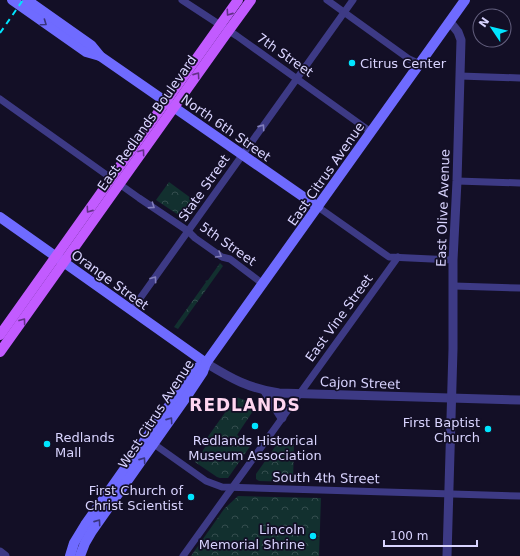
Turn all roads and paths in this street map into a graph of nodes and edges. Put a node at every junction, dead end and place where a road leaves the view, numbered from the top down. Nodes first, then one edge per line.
1 (12, 0) edge
2 (27, 0) edge
3 (182, 0) edge
4 (238, 0) edge
5 (252, 0) edge
6 (328, 0) edge
7 (352, 0) edge
8 (465, 0) edge
9 (344, 12) junction
10 (450, 22) junction
11 (224, 28) junction
12 (100, 56) junction
13 (420, 64) junction
14 (460, 76) junction
15 (297, 78) junction
16 (520, 78) edge
17 (0, 99) edge
18 (165, 101) junction
19 (175, 107) junction
20 (371, 132) junction
21 (242, 155) junction
22 (116, 181) junction
23 (457, 181) junction
24 (520, 183) edge
25 (318, 207) junction
26 (0, 217) edge
27 (188, 231) junction
28 (398, 257) junction
29 (60, 260) junction
30 (453, 260) junction
31 (263, 284) junction
32 (454, 286) junction
33 (520, 288) edge
34 (131, 311) junction
35 (0, 334) edge
36 (0, 352) edge
37 (206, 363) junction
38 (265, 391) junction
39 (299, 394) junction
40 (451, 399) junction
41 (520, 400) edge
42 (282, 418) junction
43 (150, 441) junction
44 (232, 488) junction
45 (449, 494) junction
46 (520, 496) edge
47 (0, 552) edge
48 (5, 556) edge
49 (70, 556) edge
50 (80, 556) edge
51 (183, 556) edge
52 (447, 556) edge

1 -> 12 main road, North 6th Street
2 - 12 main road, North 6th Street
3 - 11 street, 7th Street
4 -> 11 main road, East Redlands Boulevard
5 - 11 main road, East Redlands Boulevard
6 - 9 street
7 - 9 street, State Street
8 - 10 main road, East Citrus Avenue
9 - 13 street
9 - 15 street, State Street
10 - 13 main road, East Citrus Avenue
10 - 14 street, East Olive Avenue
11 - 15 street, 7th Street
11 - 18 main road, East Redlands Boulevard
19 -> 11 main road, East Redlands Boulevard
12 - 18 main road, North 6th Street
13 - 20 main road, East Citrus Avenue
14 - 16 street
14 - 23 street, East Olive Avenue
15 - 20 street, 7th Street
21 -> 15 street, State Street
17 - 22 street, 5th Street
18 - 19 main road, North 6th Street
18 - 22 main road, East Redlands Boulevard
19 - 21 main road, North 6th Street
22 -> 19 main road, East Redlands Boulevard
20 - 25 main road, East Citrus Avenue
21 - 25 main road, North 6th Street
21 - 27 street, State Street
22 -> 27 street, 5th Street
22 - 29 main road, East Redlands Boulevard
23 - 24 street
23 - 30 street, East Olive Avenue
25 - 28 street
25 - 31 main road, East Citrus Avenue
26 - 29 main road, Orange Street
27 -> 31 street, 5th Street
34 -> 27 street, State Street
28 - 30 street
28 - 39 street, East Vine Street
29 - 34 main road, Orange Street
29 - 35 main road
36 -> 29 main road
30 - 32 street, East Olive Avenue
31 - 37 main road, East Citrus Avenue
32 - 33 street
32 - 40 street, East Olive Avenue
34 - 37 main road, Orange Street
37 - 38 street, Cajon Street
37 - 43 main road, West Citrus Avenue
38 - 39 street, Cajon Street
38 - 42 street
39 - 40 street, Cajon Street
39 - 42 street, East Vine Street
40 - 41 street, Cajon Street
40 - 45 street, East Olive Avenue
42 - 44 street, East Vine Street
43 - 44 street, South 4th Street
43 - 49 main road, West Citrus Avenue
50 -> 43 main road, West Citrus Avenue
44 - 45 street, South 4th Street
44 - 51 street, East Vine Street
45 - 46 street, South 4th Street
45 - 52 street, East Olive Avenue
47 - 48 street

